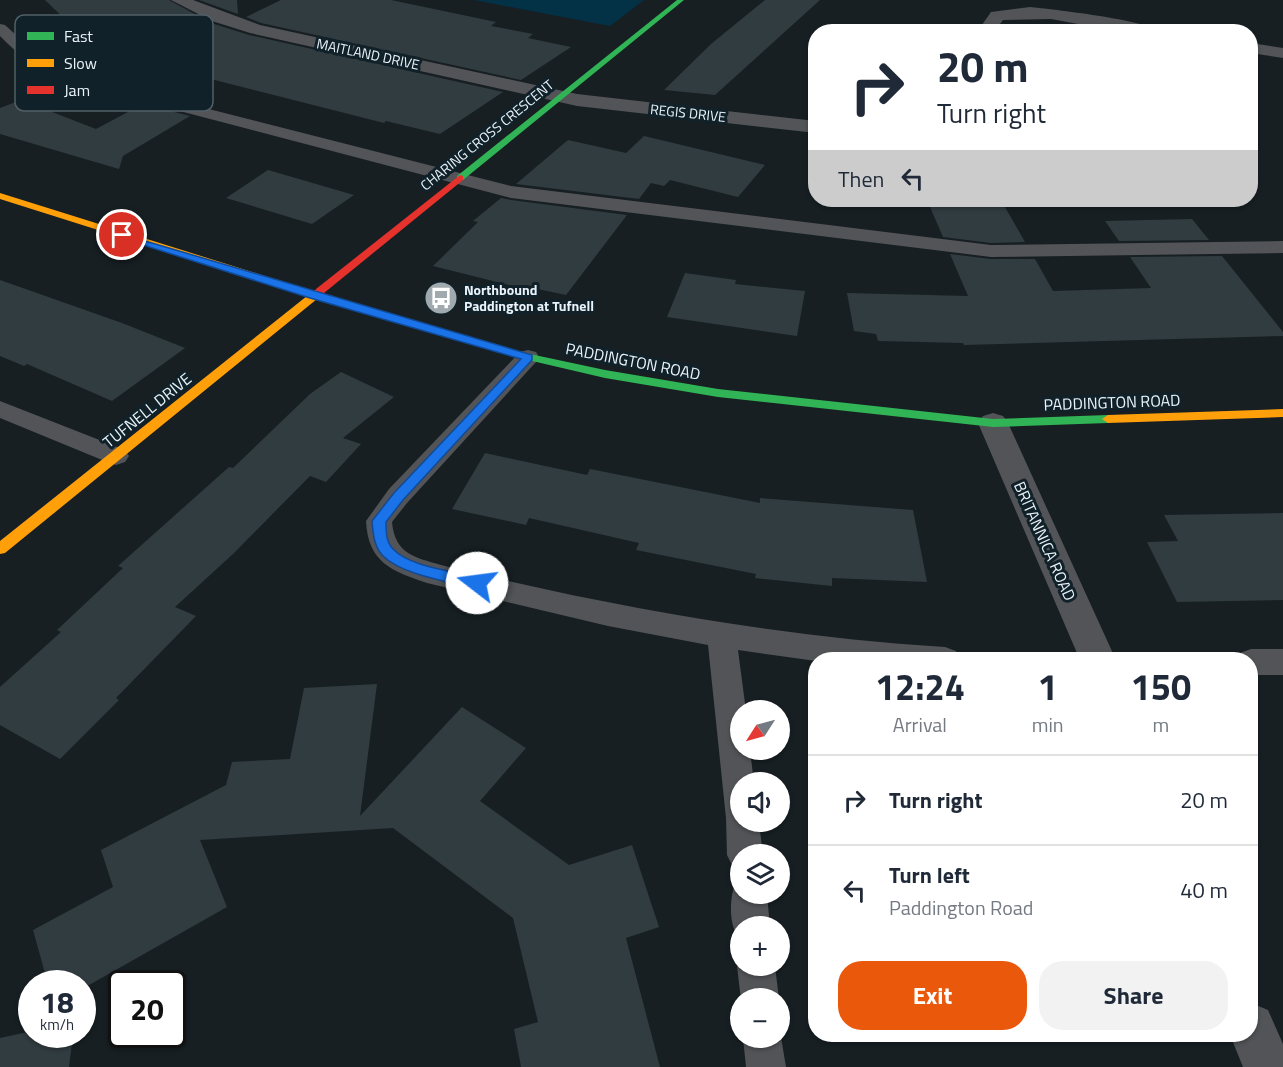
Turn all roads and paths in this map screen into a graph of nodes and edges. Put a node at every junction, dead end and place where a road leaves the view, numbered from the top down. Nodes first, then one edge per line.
1 (179, 0) edge
2 (681, 0) edge
3 (991, 24) edge
4 (1102, 24) edge
5 (0, 28) edge
6 (15, 43) edge
7 (1258, 49) edge
8 (1283, 53) edge
9 (561, 97) junction
10 (196, 111) edge
11 (808, 126) edge
12 (458, 180) junction
13 (0, 196) edge
14 (1283, 247) edge
15 (314, 296) junction
16 (528, 357) junction
17 (0, 409) edge
18 (1283, 413) edge
19 (993, 423) junction
20 (116, 456) junction
21 (0, 549) edge
22 (722, 636) junction
23 (845, 652) edge
24 (1094, 652) edge
25 (1258, 662) edge
26 (1283, 662) edge
27 (737, 772) edge
28 (1257, 1042) edge
29 (764, 1048) edge
30 (766, 1067) edge
31 (1268, 1067) edge

1 - 9 street, MAITLAND DRIVE
2 - 9 street, CHARING CROSS CRESCENT
3 - 4 street
5 - 6 lane
7 - 8 street
9 - 11 street, REGIS DRIVE
9 - 12 street, CHARING CROSS CRESCENT
10 - 12 lane
12 - 14 lane
12 - 15 street, CHARING CROSS CRESCENT
13 - 15 street, PADDINGTON ROAD
15 - 16 street, PADDINGTON ROAD
15 - 20 street, TUFNELL DRIVE
16 - 19 street, PADDINGTON ROAD
16 - 22 lane
17 - 20 lane
18 - 19 street, PADDINGTON ROAD
19 - 24 street, BRITANNICA ROAD
20 - 21 street, TUFNELL DRIVE
22 - 23 lane
22 - 27 lane
25 - 26 lane
28 - 31 street
29 - 30 lane

